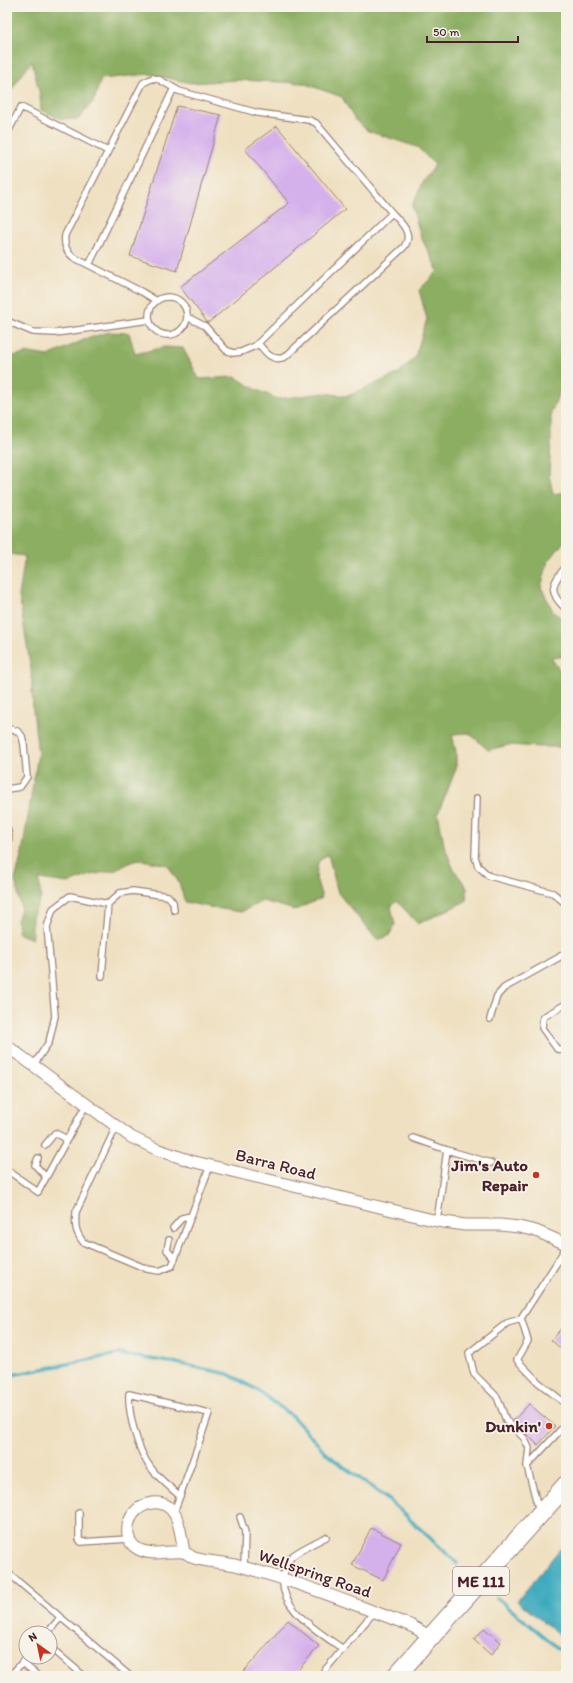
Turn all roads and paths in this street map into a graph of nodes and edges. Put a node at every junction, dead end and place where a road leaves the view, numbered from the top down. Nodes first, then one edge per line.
1 (174, 88) junction
2 (7, 134) edge
3 (108, 151) junction
4 (392, 213) junction
5 (89, 265) junction
6 (157, 301) junction
7 (187, 317) junction
8 (149, 320) junction
9 (7, 321) edge
10 (258, 343) junction
11 (566, 567) edge
12 (566, 609) edge
13 (7, 728) edge
14 (7, 789) edge
15 (476, 798) dead end
16 (7, 828) edge
17 (7, 852) edge
18 (108, 904) junction
19 (566, 904) edge
20 (174, 910) dead end
21 (566, 952) edge
22 (102, 976) dead end
23 (566, 1004) edge
24 (490, 1019) dead end
25 (7, 1046) edge
26 (566, 1050) edge
27 (32, 1066) junction
28 (86, 1105) junction
29 (116, 1127) junction
30 (413, 1138) dead end
31 (67, 1139) junction
32 (45, 1145) dead end
33 (447, 1150) junction
34 (38, 1158) dead end
35 (491, 1163) dead end
36 (210, 1166) junction
37 (7, 1170) edge
38 (46, 1177) junction
39 (191, 1216) junction
40 (437, 1221) junction
41 (173, 1228) dead end
42 (168, 1240) dead end
43 (566, 1244) edge
44 (566, 1247) edge
45 (175, 1259) junction
46 (522, 1319) junction
47 (566, 1404) edge
48 (566, 1424) edge
49 (527, 1466) junction
50 (566, 1485) edge
51 (180, 1496) junction
52 (174, 1512) junction
53 (79, 1513) dead end
54 (540, 1515) junction
55 (240, 1517) dead end
56 (326, 1537) dead end
57 (129, 1539) junction
58 (184, 1552) junction
59 (244, 1567) junction
60 (7, 1572) edge
61 (282, 1578) junction
62 (374, 1612) junction
63 (61, 1617) junction
64 (54, 1625) edge
65 (431, 1637) junction
66 (343, 1649) junction
67 (58, 1654) edge
68 (19, 1665) edge
69 (25, 1665) edge
70 (10, 1676) edge
71 (38, 1676) edge
72 (84, 1676) edge
73 (130, 1676) edge
74 (320, 1676) edge
75 (396, 1676) edge

1 - 3 lane
1 - 4 lane
1 - 5 lane
2 - 3 lane
3 - 5 lane
4 - 10 lane
4 - 10 lane
5 - 6 lane
6 - 7 lane
6 - 8 lane
7 - 8 lane
7 - 10 lane
8 - 9 lane
11 - 12 lane
13 - 14 lane
15 - 19 lane
16 - 17 lane
18 - 20 lane
18 - 22 lane
18 - 27 lane
21 - 24 lane
23 - 26 lane
25 - 27 street, Barra Road
27 - 28 street, Barra Road
28 - 29 street, Barra Road
28 - 31 lane
29 - 36 street, Barra Road
29 - 45 lane
30 - 33 lane
31 - 32 lane
31 - 38 lane
33 - 35 lane
33 - 40 lane
34 - 38 lane
36 - 39 lane
36 - 40 street, Barra Road
37 - 38 lane
39 - 41 lane
39 - 45 lane
40 - 43 street, Barra Road
42 - 45 lane
44 - 46 lane
46 - 47 lane
46 - 49 lane
48 - 49 lane
49 - 54 lane
50 - 54 main road, ME 111
51 - 51 lane
51 - 52 lane
52 - 57 street
52 - 58 street
53 - 57 lane
54 - 65 main road, ME 111
55 - 59 lane
56 - 61 lane
57 - 58 street, Wellspring Road
58 - 59 street, Wellspring Road
59 - 61 street, Wellspring Road
60 - 63 lane
61 - 62 street, Wellspring Road
61 - 66 lane
62 - 65 street, Wellspring Road
62 - 66 lane
63 - 64 lane
63 - 73 lane
65 - 75 main road, ME 111
66 - 74 lane
67 - 72 lane
68 - 70 lane
69 - 71 lane

